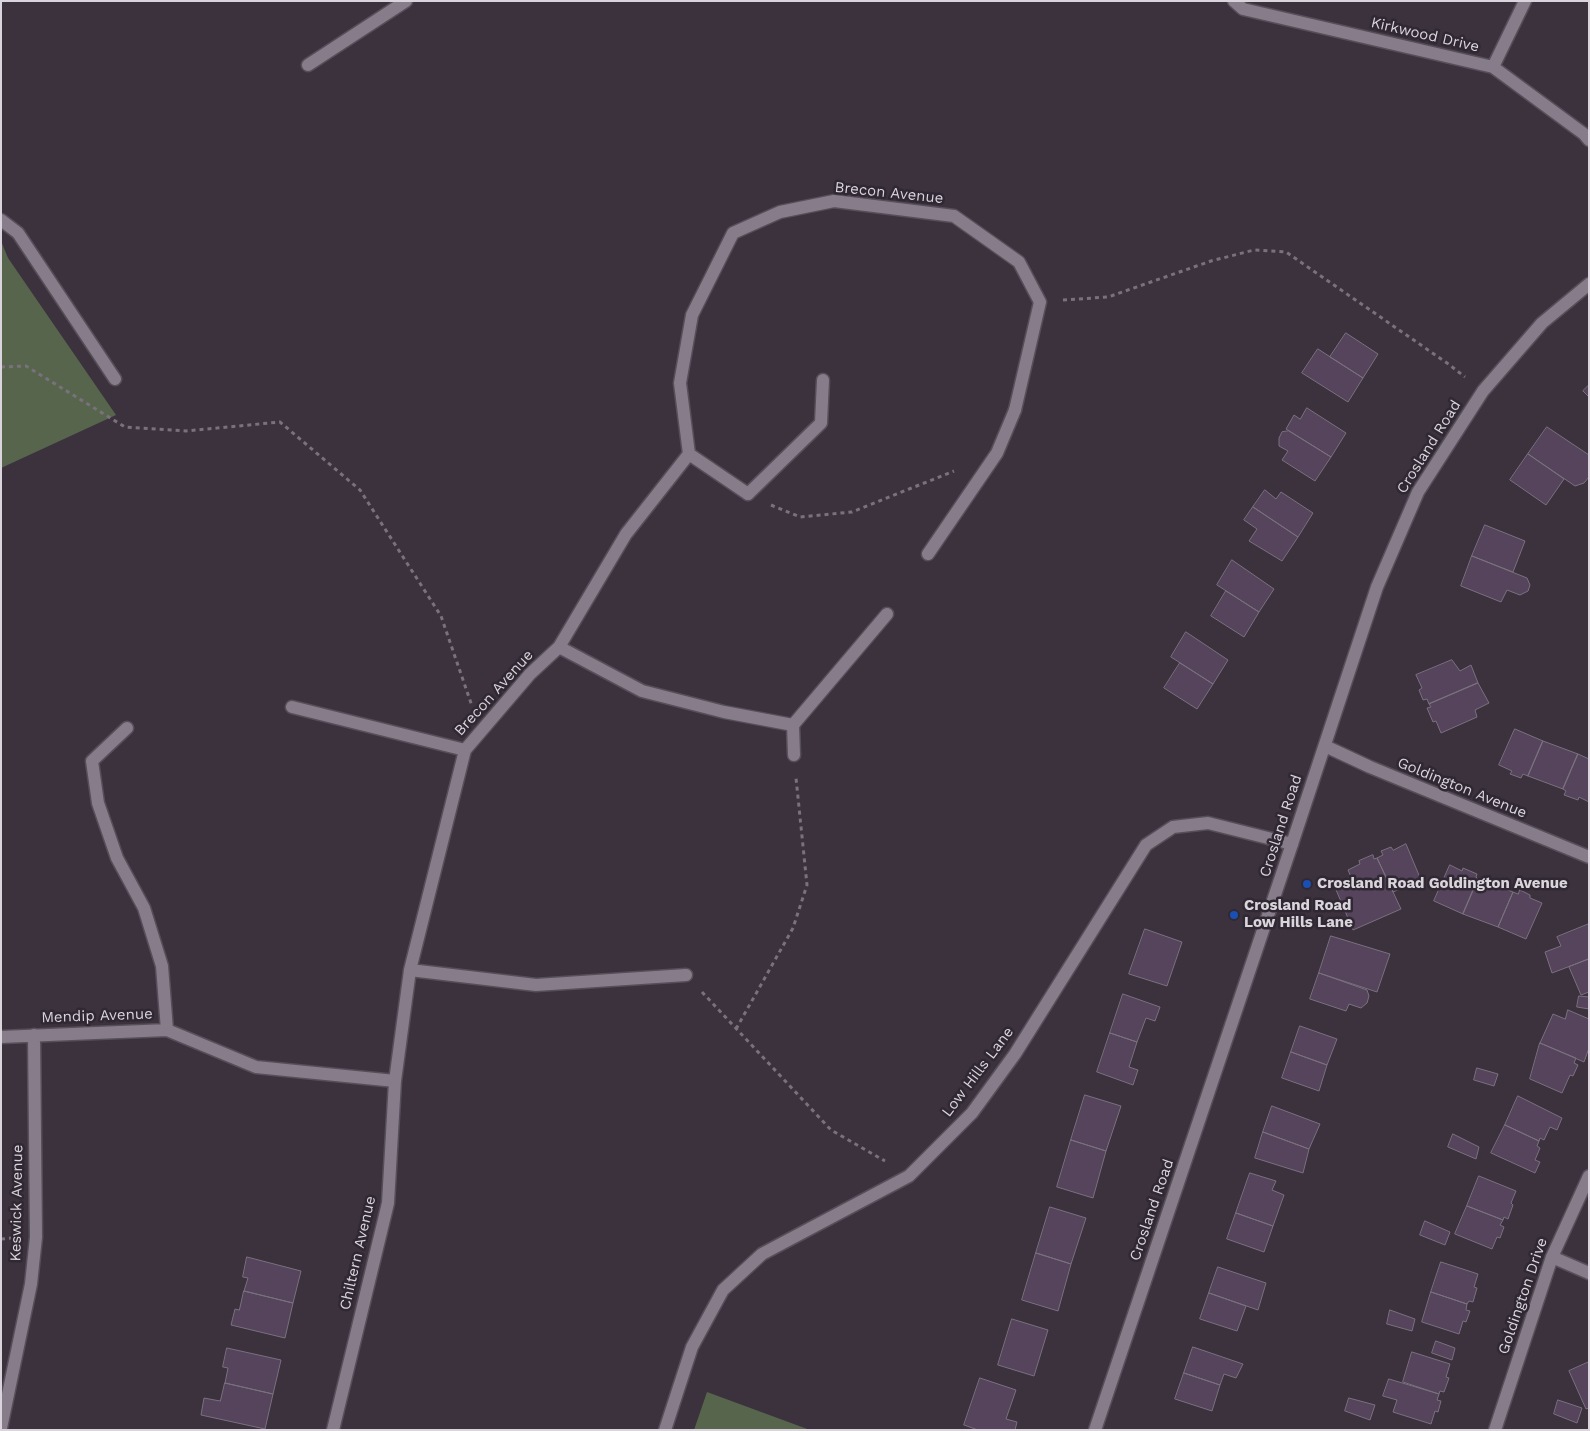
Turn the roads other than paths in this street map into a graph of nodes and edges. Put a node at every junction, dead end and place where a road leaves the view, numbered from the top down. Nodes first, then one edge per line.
1 (406, 1) edge
2 (1234, 1) edge
3 (1525, 1) edge
4 (308, 65) dead end
5 (1493, 67) junction
6 (1589, 140) edge
7 (1, 220) edge
8 (1589, 284) edge
9 (116, 379) dead end
10 (823, 380) dead end
11 (689, 454) junction
12 (928, 554) dead end
13 (887, 614) dead end
14 (559, 647) junction
15 (292, 707) dead end
16 (793, 725) junction
17 (127, 728) dead end
18 (1325, 746) junction
19 (465, 750) junction
20 (794, 755) road end
21 (1292, 844) junction
22 (1589, 857) edge
23 (410, 970) junction
24 (686, 975) road end
25 (167, 1030) junction
26 (34, 1035) junction
27 (1, 1037) edge
28 (395, 1081) junction
29 (1589, 1176) edge
30 (1552, 1257) junction
31 (1589, 1273) edge
32 (1, 1428) edge
33 (333, 1430) edge
34 (665, 1430) edge
35 (1094, 1430) edge
36 (1495, 1430) edge

1 - 4 street
2 - 5 street, Kirkwood Drive
3 - 5 street
5 - 6 street, Kirkwood Drive
7 - 9 street
8 - 18 street, Crosland Road
10 - 11 street
11 - 12 street, Brecon Avenue
11 - 14 street, Brecon Avenue
13 - 16 street
14 - 16 street
14 - 19 street, Brecon Avenue
15 - 19 street
16 - 20 street
17 - 25 street
18 - 21 street, Crosland Road
18 - 22 street, Goldington Avenue
19 - 23 street, Brecon Avenue
21 - 34 street, Low Hills Lane
21 - 35 street, Crosland Road
23 - 24 street
23 - 28 street, Brecon Avenue
25 - 26 street, Mendip Avenue
25 - 28 street, Mendip Avenue
26 - 27 street, Mendip Avenue
26 - 32 street, Keswick Avenue
28 - 33 street, Chiltern Avenue
29 - 30 street, Goldington Drive
30 - 31 street
30 - 36 street, Goldington Drive

